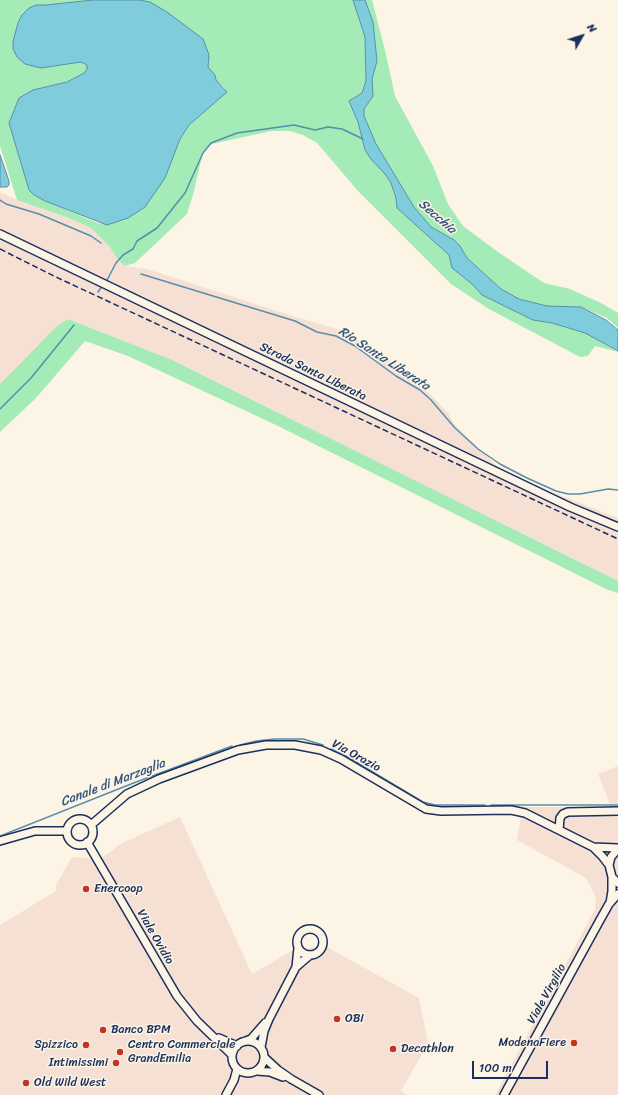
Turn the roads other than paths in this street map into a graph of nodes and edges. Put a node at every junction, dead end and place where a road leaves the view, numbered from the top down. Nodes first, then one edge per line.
1 (0, 234) edge
2 (618, 527) edge
3 (618, 811) edge
4 (91, 825) junction
5 (559, 830) junction
6 (67, 831) junction
7 (0, 841) edge
8 (87, 842) junction
9 (593, 847) junction
10 (618, 848) edge
11 (609, 865) junction
12 (612, 877) junction
13 (618, 883) edge
14 (618, 894) edge
15 (609, 904) junction
16 (298, 948) junction
17 (310, 955) junction
18 (296, 967) junction
19 (269, 1019) junction
20 (213, 1036) junction
21 (246, 1041) junction
22 (237, 1046) junction
23 (261, 1047) junction
24 (232, 1055) junction
25 (265, 1058) junction
26 (237, 1069) junction
27 (257, 1071) junction
28 (247, 1074) junction
29 (291, 1080) junction
30 (231, 1088) junction
31 (226, 1095) edge
32 (319, 1095) edge
33 (504, 1095) edge

1 - 2 street, Strada Santa Liberata
3 - 5 street
4 - 5 street, Via Orazio
4 - 6 street
4 - 8 street
5 - 9 street, Via Orazio
6 - 7 street
6 - 8 street
8 - 20 street, Viale Ovidio
9 - 10 street, Via Orazio
9 - 11 street, Via Orazio
10 - 11 street
11 - 12 street
12 - 13 street
12 - 15 street, Viale Virgilio
14 - 15 street, Viale Virgilio
15 - 33 street, Viale Virgilio
16 - 17 street
16 - 17 street
16 - 18 street
17 - 18 street
18 - 19 street
19 - 21 street
19 - 23 street
20 - 22 street, Viale Ovidio
20 - 24 street, Viale Ovidio
21 - 22 street
21 - 23 street
22 - 24 street
23 - 25 street
24 - 26 street
25 - 27 street
25 - 29 street
26 - 28 street
26 - 30 street
27 - 28 street
27 - 29 street
28 - 30 street
29 - 32 street
30 - 31 street

